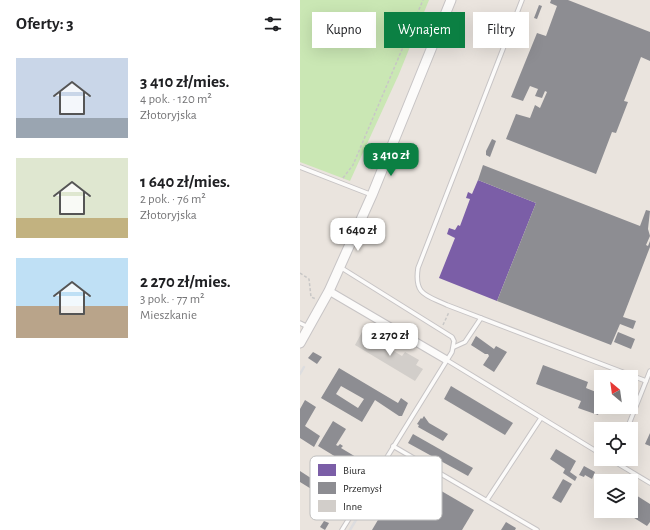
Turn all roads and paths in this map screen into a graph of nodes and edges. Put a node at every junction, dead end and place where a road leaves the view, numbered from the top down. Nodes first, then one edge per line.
1 (423, 0) edge
2 (451, 0) edge
3 (522, 0) edge
4 (300, 167) edge
5 (342, 183) junction
6 (372, 196) junction
7 (339, 266) junction
8 (300, 273) edge
9 (329, 291) junction
10 (316, 299) dead end
11 (450, 311) dead end
12 (481, 318) junction
13 (300, 323) edge
14 (442, 326) dead end
15 (309, 328) junction
16 (300, 342) edge
17 (454, 347) junction
18 (445, 359) junction
19 (650, 371) edge
20 (646, 381) junction
21 (541, 418) junction
22 (630, 422) edge
23 (393, 446) junction
24 (594, 450) edge
25 (387, 456) edge
26 (411, 456) edge
27 (623, 466) edge
28 (442, 474) edge
29 (650, 483) edge
30 (488, 500) junction
31 (348, 520) edge
32 (342, 530) edge
33 (538, 530) edge

1 - 5 path
2 - 6 main road
3 - 12 lane
4 - 5 lane
5 - 6 lane
6 - 7 main road
7 - 9 main road
7 - 17 lane
8 - 10 path
9 - 15 main road
9 - 18 street
11 - 14 path
12 - 17 lane
12 - 20 lane
13 - 15 lane
15 - 16 main road
17 - 18 lane
18 - 21 lane
18 - 23 lane
19 - 20 lane
20 - 22 lane
21 - 24 lane
21 - 30 lane
23 - 25 lane
23 - 26 lane
27 - 29 lane
28 - 30 lane
30 - 33 lane
31 - 32 lane

